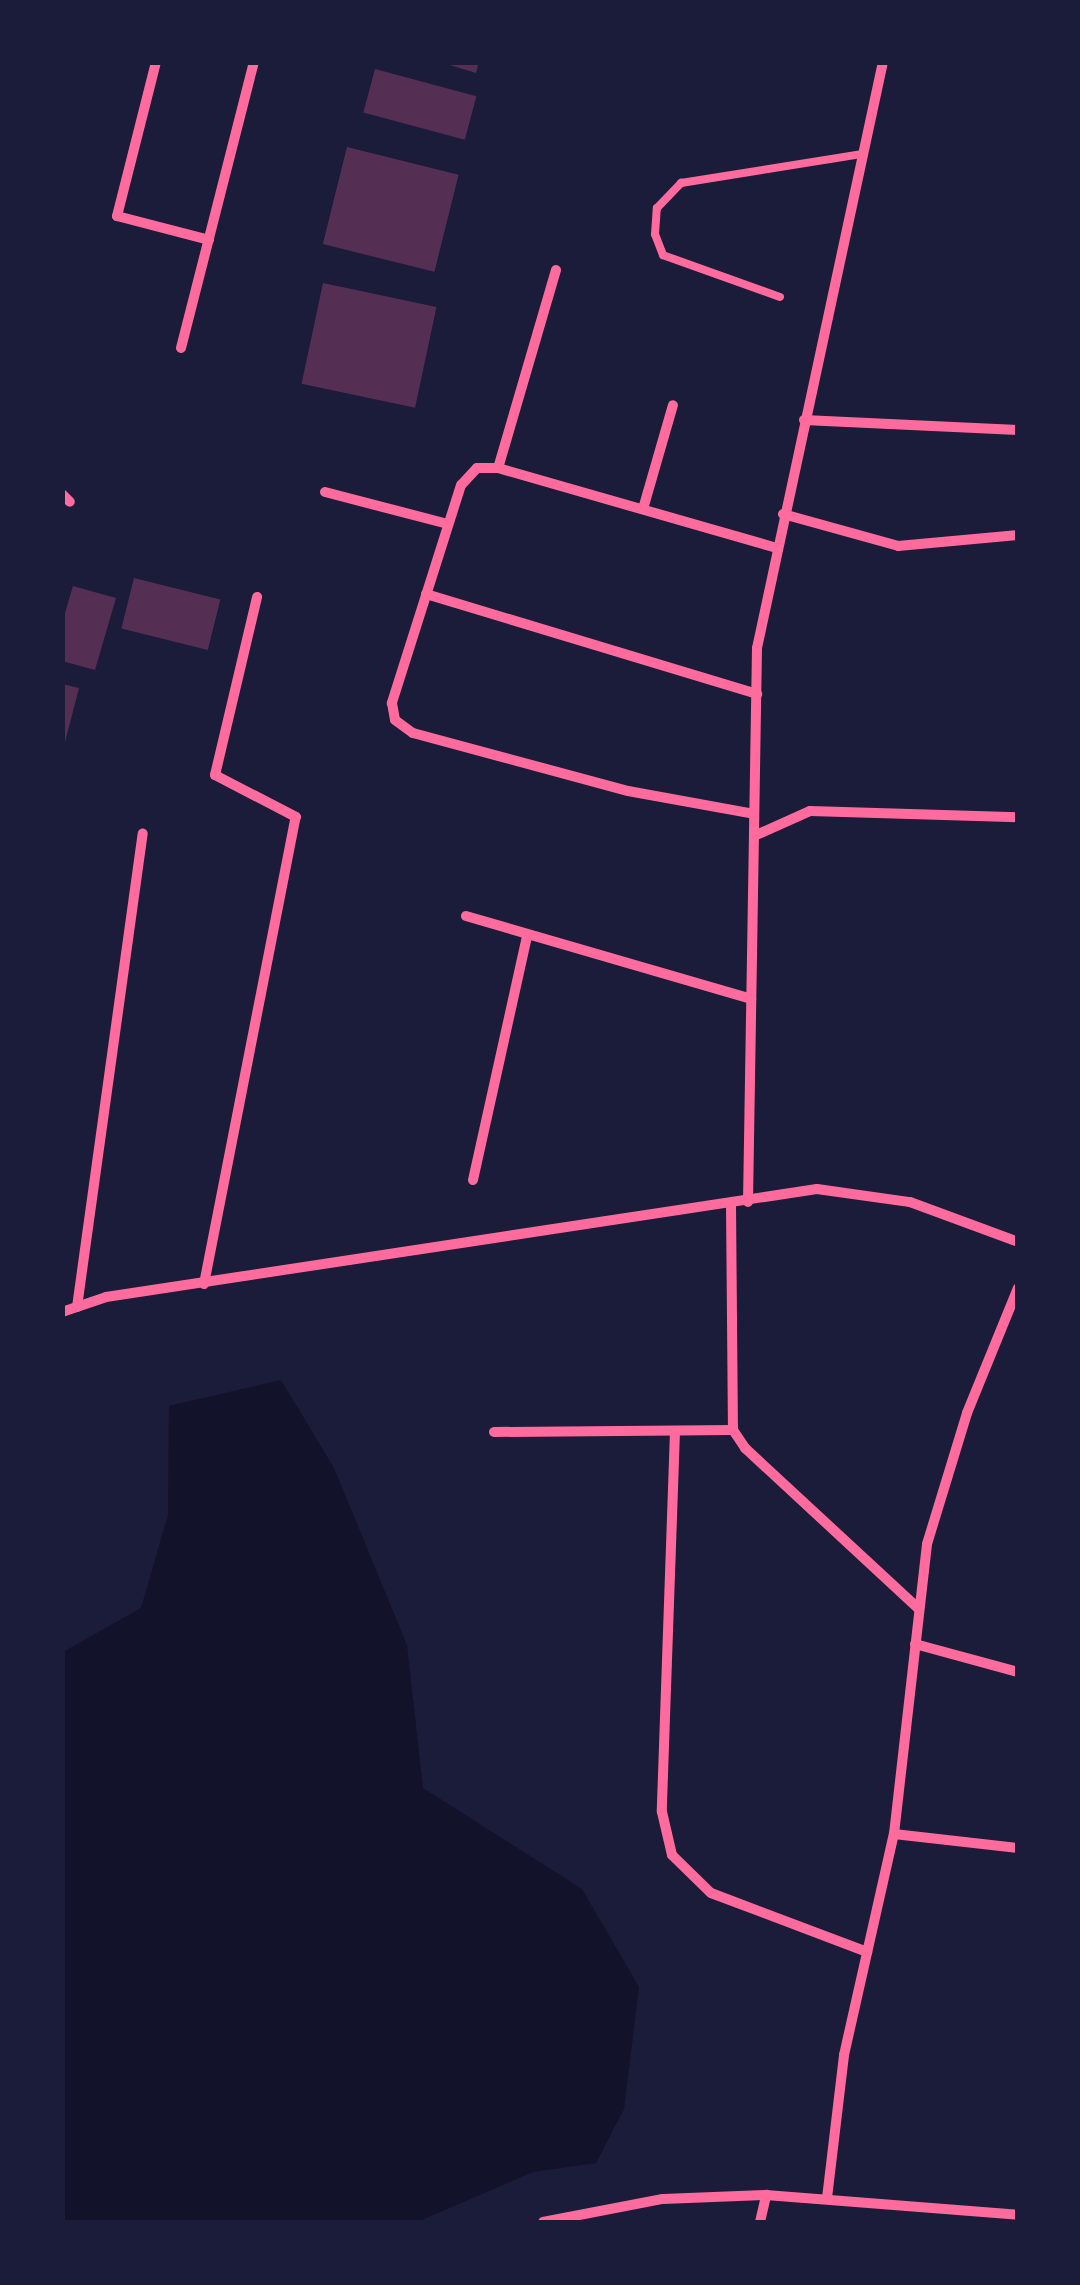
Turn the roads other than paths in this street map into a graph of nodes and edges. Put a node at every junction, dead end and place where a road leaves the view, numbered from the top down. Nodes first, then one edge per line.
1 (156, 62) edge
2 (254, 62) edge
3 (883, 62) edge
4 (863, 154) junction
5 (209, 240) junction
6 (556, 270) dead end
7 (780, 298) dead end
8 (181, 348) dead end
9 (674, 405) dead end
10 (804, 420) junction
11 (1018, 430) edge
12 (498, 468) junction
13 (325, 492) dead end
14 (643, 510) junction
15 (783, 514) junction
16 (448, 524) junction
17 (1018, 536) edge
18 (777, 548) junction
19 (426, 594) junction
20 (258, 598) dead end
21 (757, 694) junction
22 (754, 814) junction
23 (1018, 817) edge
24 (143, 834) dead end
25 (754, 836) junction
26 (466, 916) dead end
27 (527, 936) junction
28 (751, 999) junction
29 (473, 1180) dead end
30 (748, 1202) junction
31 (731, 1205) junction
32 (1018, 1242) edge
33 (204, 1284) junction
34 (1018, 1288) edge
35 (77, 1307) junction
36 (62, 1312) edge
37 (733, 1430) junction
38 (675, 1431) junction
39 (494, 1432) dead end
40 (919, 1610) junction
41 (915, 1644) junction
42 (1018, 1672) edge
43 (894, 1834) junction
44 (1018, 1848) edge
45 (867, 1952) junction
46 (766, 2194) junction
47 (828, 2198) junction
48 (616, 2208) junction
49 (1018, 2215) edge
50 (975, 2217) edge
51 (543, 2222) edge
52 (614, 2222) edge
53 (760, 2222) edge

1 - 5 street
2 - 5 street
3 - 4 street
4 - 7 lane
4 - 10 street
5 - 8 street
6 - 12 street
9 - 14 street
10 - 11 street
10 - 15 street
12 - 14 street
12 - 16 street
13 - 16 street
14 - 18 street
15 - 17 street
15 - 18 street
16 - 19 street
18 - 21 street
19 - 21 street
19 - 22 street
20 - 33 street
21 - 22 street
22 - 25 street
23 - 25 street
24 - 35 street
25 - 28 street
26 - 27 street
27 - 28 street
27 - 29 street
28 - 30 street
30 - 31 street
30 - 32 street
31 - 33 street
31 - 37 street
33 - 35 street
34 - 40 street
35 - 36 street
37 - 38 street
37 - 40 street
38 - 39 street
38 - 45 street
40 - 41 street
41 - 42 street
41 - 43 street
43 - 44 street
43 - 45 street
45 - 47 street
46 - 47 street
46 - 48 street
46 - 53 street
47 - 50 street
48 - 51 street
48 - 52 street
49 - 50 street

